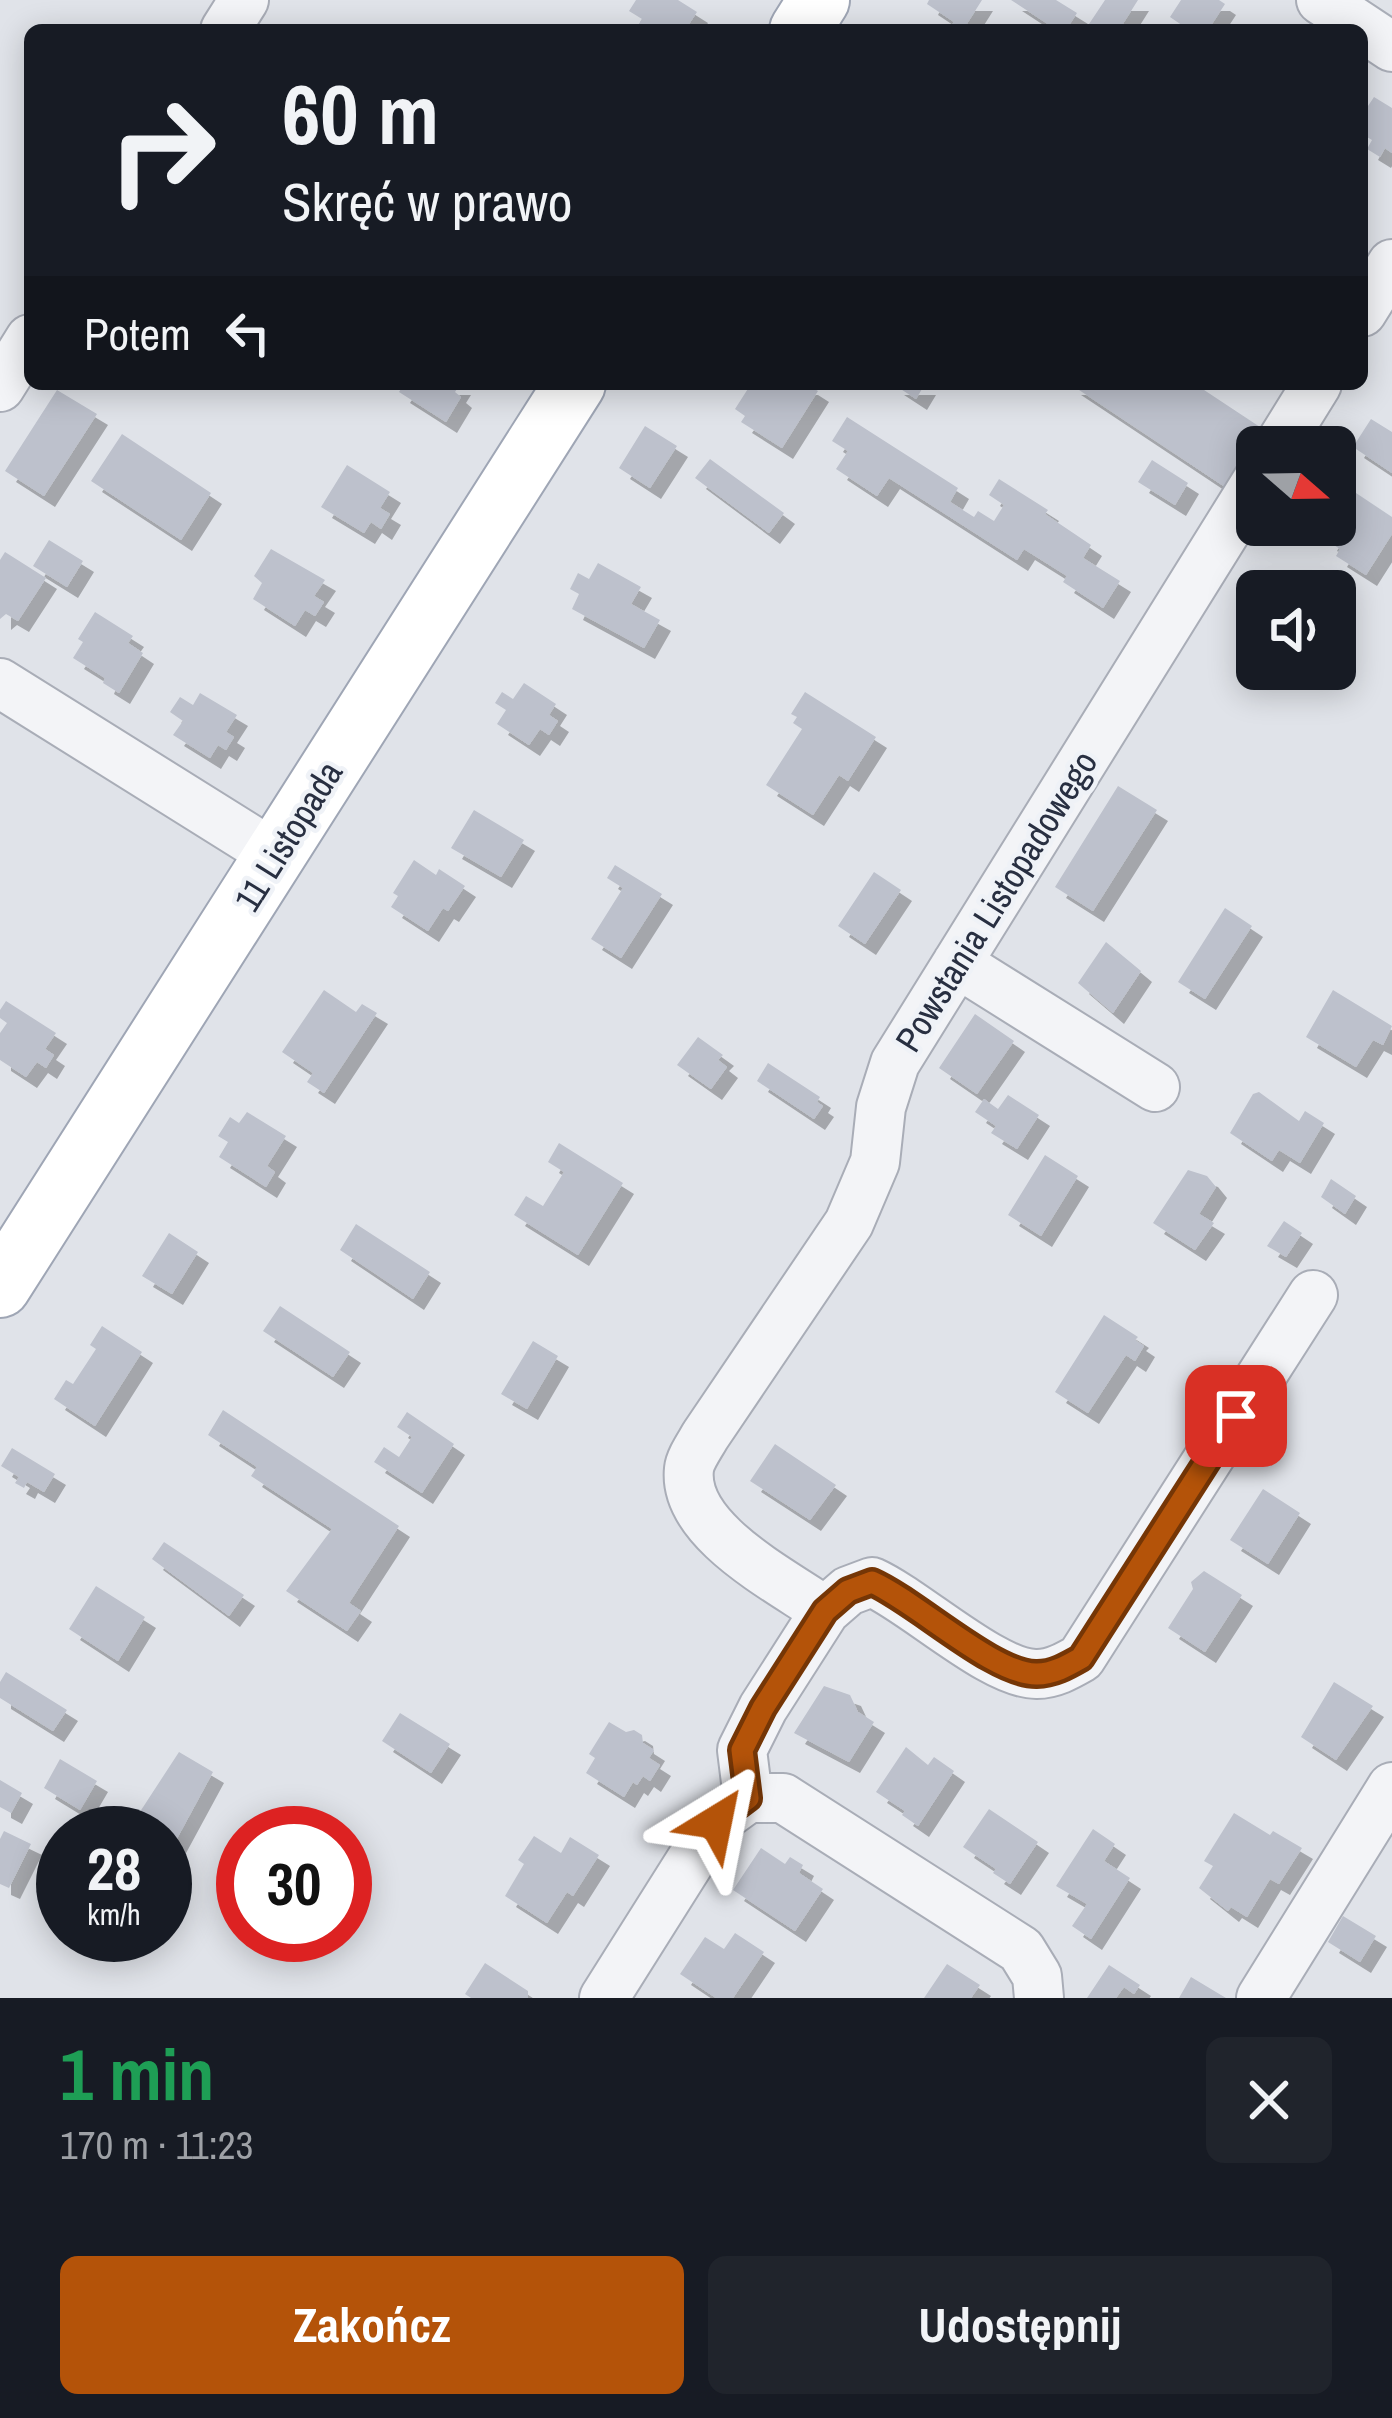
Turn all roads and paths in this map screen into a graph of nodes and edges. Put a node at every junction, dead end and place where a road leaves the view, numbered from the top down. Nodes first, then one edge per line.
1 (1321, 0) edge
2 (1358, 24) edge
3 (1392, 264) edge
4 (1368, 302) edge
5 (24, 349) edge
6 (0, 387) edge
7 (571, 390) edge
8 (1313, 390) edge
9 (1291, 426) edge
10 (1236, 515) edge
11 (0, 683) edge
12 (275, 855) junction
13 (958, 963) junction
14 (1155, 1088) dead end
15 (0, 1287) edge
16 (1313, 1295) dead end
17 (825, 1611) junction
18 (1392, 1787) edge
19 (748, 1798) junction
20 (604, 1998) edge
21 (1039, 1998) edge
22 (1261, 1998) edge

1 - 2 street
3 - 4 street
5 - 6 street
7 - 12 main road, 11 Listopada
8 - 9 street
10 - 13 street, Powstania Listopadowego
11 - 12 street
12 - 15 main road, 11 Listopada
13 - 14 street
13 - 17 street, Powstania Listopadowego
16 - 17 street
17 - 19 street
18 - 22 street
19 - 20 street
19 - 21 street

